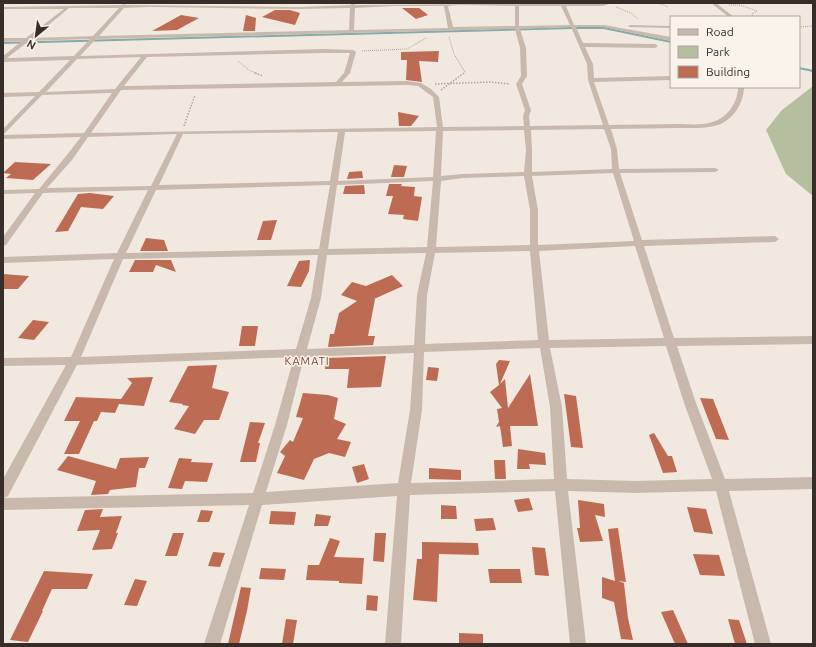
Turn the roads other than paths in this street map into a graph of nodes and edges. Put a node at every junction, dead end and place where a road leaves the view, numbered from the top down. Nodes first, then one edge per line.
1 (16, 3) edge
2 (46, 3) edge
3 (125, 3) edge
4 (353, 4) edge
5 (449, 4) edge
6 (612, 4) edge
7 (715, 4) edge
8 (184, 5) edge
9 (244, 5) edge
10 (516, 5) junction
11 (563, 5) junction
12 (6, 8) edge
13 (33, 8) junction
14 (67, 8) junction
15 (121, 8) junction
16 (3, 12) edge
17 (731, 16) edge
18 (670, 26) edge
19 (572, 27) junction
20 (610, 27) junction
21 (517, 29) junction
22 (351, 31) junction
23 (449, 31) junction
24 (95, 38) junction
25 (28, 39) junction
26 (670, 39) edge
27 (3, 40) edge
28 (581, 45) junction
29 (655, 46) dead end
30 (144, 57) junction
31 (74, 58) junction
32 (3, 59) edge
33 (670, 78) edge
34 (591, 80) junction
35 (337, 85) junction
36 (741, 88) edge
37 (118, 90) junction
38 (40, 94) junction
39 (3, 95) edge
40 (528, 127) junction
41 (607, 127) junction
42 (440, 128) junction
43 (342, 130) junction
44 (181, 132) junction
45 (3, 133) edge
46 (87, 135) junction
47 (3, 136) edge
48 (715, 170) dead end
49 (616, 171) junction
50 (528, 175) junction
51 (436, 179) junction
52 (333, 183) junction
53 (154, 187) junction
54 (41, 191) junction
55 (3, 192) edge
56 (775, 239) dead end
57 (3, 243) edge
58 (640, 243) junction
59 (534, 248) junction
60 (431, 250) junction
61 (324, 252) junction
62 (120, 256) junction
63 (3, 260) edge
64 (813, 340) edge
65 (670, 341) junction
66 (544, 344) junction
67 (419, 349) junction
68 (300, 353) junction
69 (74, 361) junction
70 (3, 362) edge
71 (813, 483) edge
72 (561, 485) junction
73 (721, 485) junction
74 (404, 489) junction
75 (3, 492) edge
76 (258, 498) junction
77 (3, 504) edge
78 (212, 644) edge
79 (393, 644) edge
80 (578, 644) edge
81 (763, 644) edge

1 - 12 street
2 - 13 street
3 - 15 street
4 - 5 street
4 - 9 street
4 - 22 street
5 - 10 street
5 - 23 street
6 - 11 street
7 - 17 street
8 - 9 street
8 - 15 street
10 - 11 street
10 - 21 street
11 - 19 street
12 - 13 street
12 - 16 street
13 - 14 street
14 - 15 street
14 - 25 street
15 - 24 street
18 - 20 street
19 - 20 street
19 - 21 street
19 - 28 street
20 - 26 street
21 - 23 street
21 - 40 street
22 - 23 street
22 - 24 street
24 - 25 street
24 - 31 street
25 - 27 street
25 - 32 street
28 - 29 street
28 - 34 street
30 - 31 street
30 - 35 street
30 - 37 street
31 - 32 street
31 - 38 street
33 - 34 street
34 - 41 street
35 - 37 street
35 - 42 street
36 - 41 street
37 - 38 street
37 - 46 street
38 - 39 street
38 - 45 street
40 - 41 street
40 - 42 street
40 - 50 street
41 - 49 street
42 - 43 street
42 - 51 street
43 - 44 street
43 - 52 street
44 - 46 street
44 - 53 street
46 - 47 street
46 - 54 street
48 - 49 street
49 - 50 street
49 - 58 street
50 - 51 street
50 - 59 street
51 - 52 street
51 - 60 street
52 - 53 street
52 - 61 street
53 - 54 street
53 - 62 street
54 - 55 street
54 - 57 street
56 - 58 street
58 - 59 street
58 - 65 street
59 - 60 street
59 - 66 street
60 - 61 street
60 - 67 street
61 - 62 street
61 - 68 street
62 - 63 street
62 - 69 street
64 - 65 street
65 - 66 street
65 - 73 street
66 - 67 street
66 - 72 street
67 - 68 street
67 - 74 street
68 - 69 street
68 - 76 street
69 - 70 street
69 - 75 street
71 - 73 street
72 - 73 street
72 - 74 street
72 - 80 street
73 - 81 street
74 - 76 street
74 - 79 street
76 - 77 street
76 - 78 street

